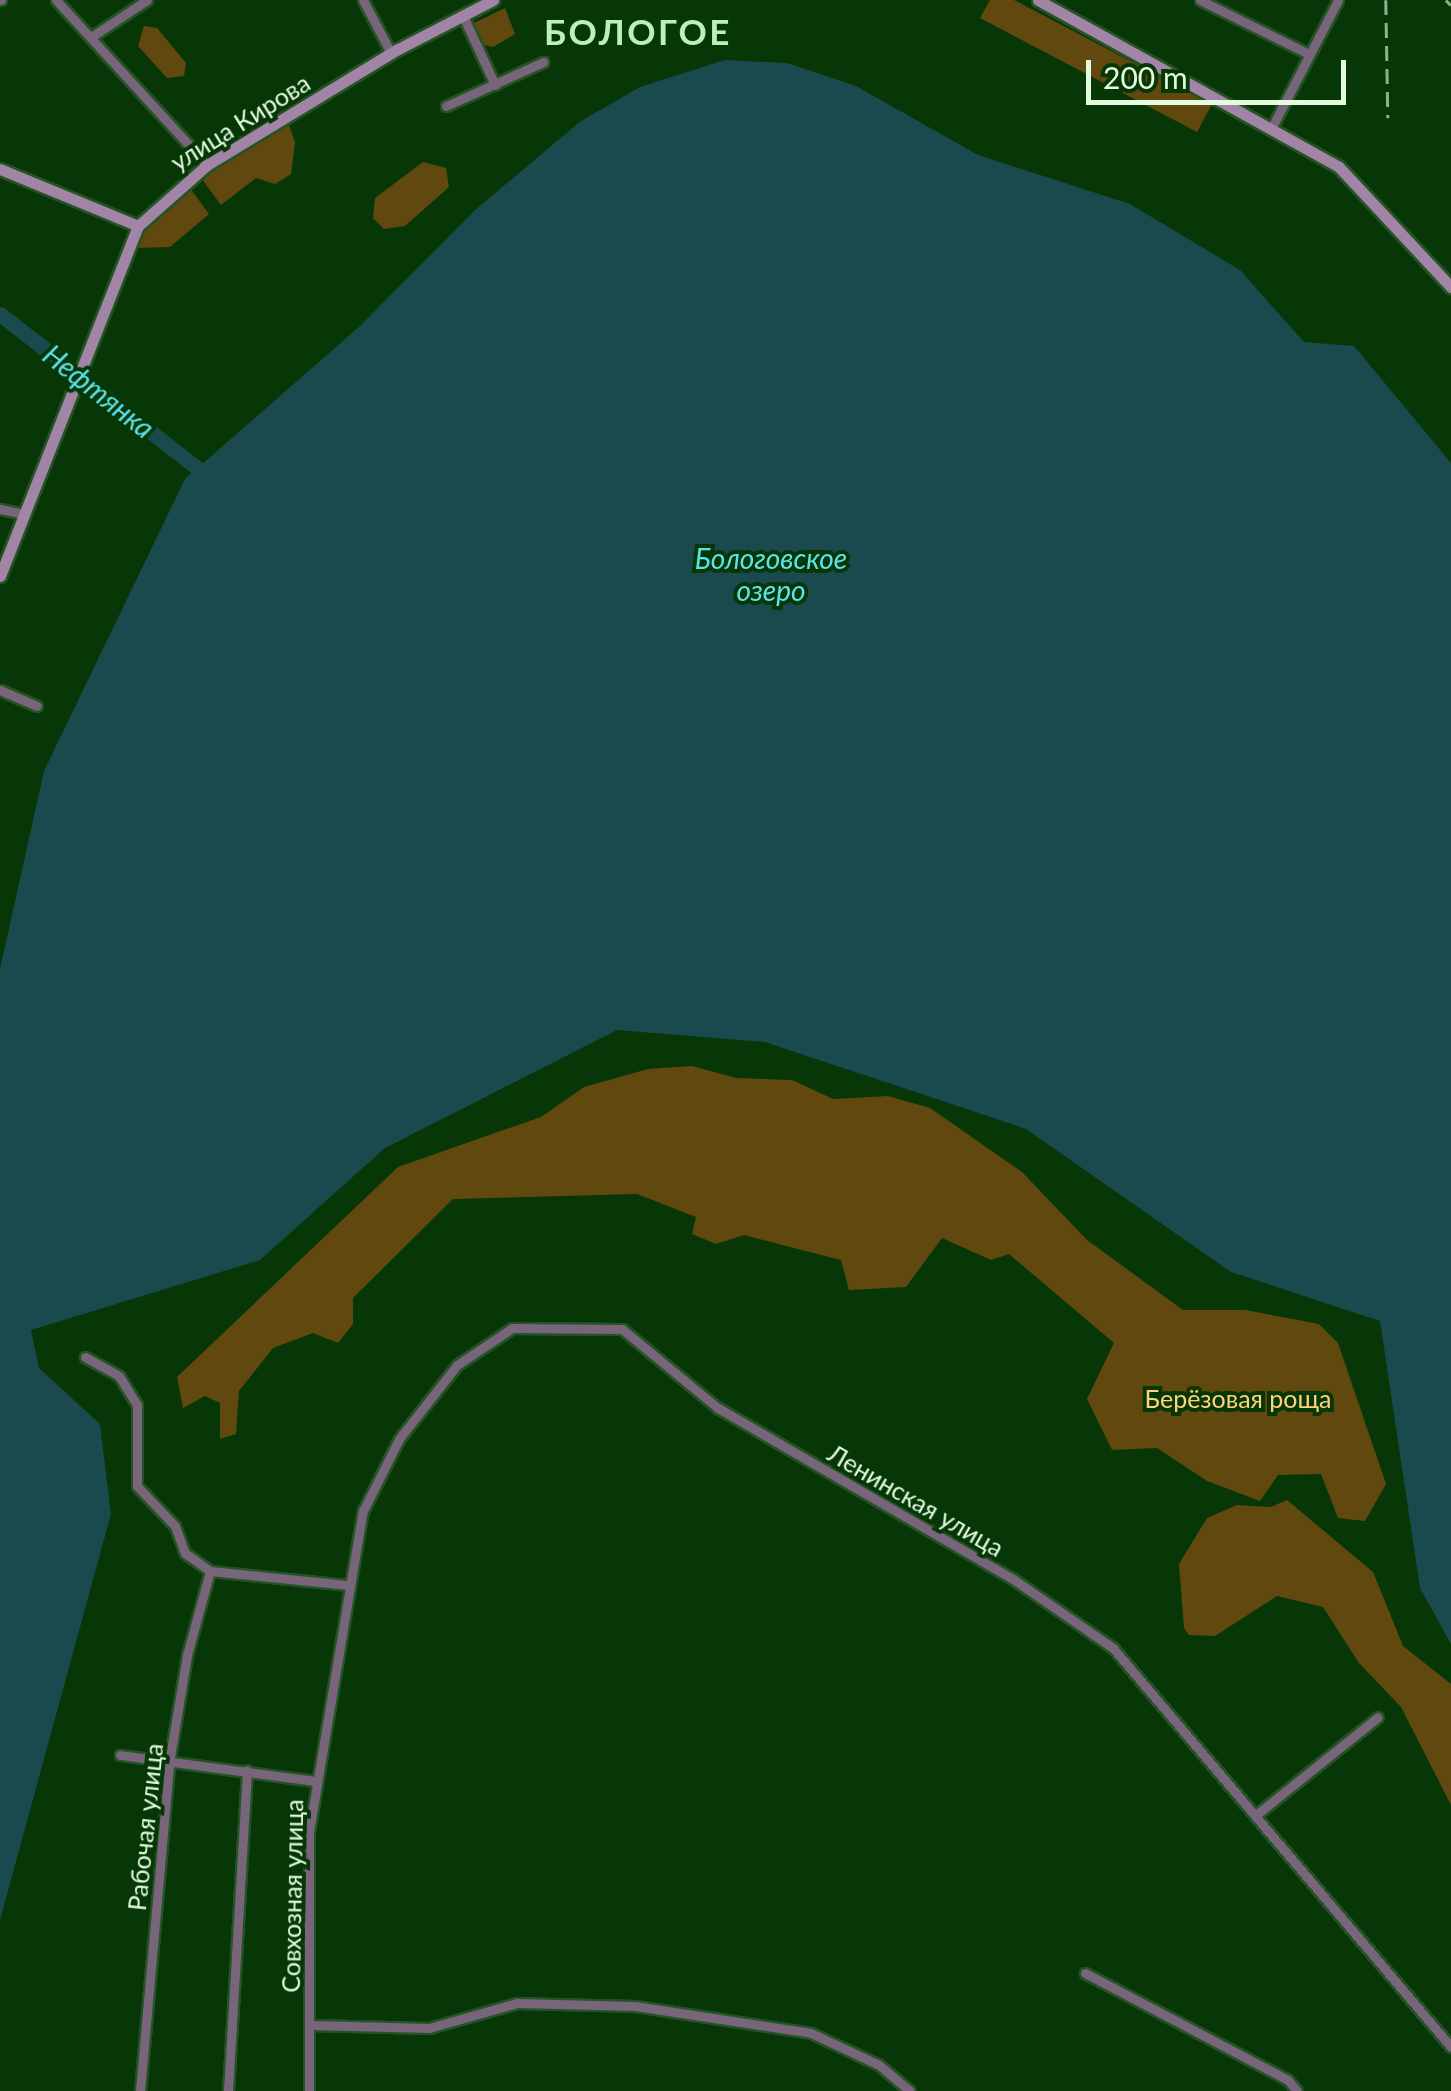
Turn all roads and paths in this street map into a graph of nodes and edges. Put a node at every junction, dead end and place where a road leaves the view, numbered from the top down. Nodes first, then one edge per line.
1 (56, 0) edge
2 (147, 0) edge
3 (363, 0) edge
4 (493, 0) edge
5 (1038, 0) edge
6 (1200, 0) edge
7 (1338, 0) edge
8 (462, 16) junction
9 (91, 38) junction
10 (391, 53) junction
11 (1309, 54) junction
12 (543, 62) dead end
13 (496, 85) junction
14 (446, 106) dead end
15 (1272, 127) junction
16 (207, 164) junction
17 (0, 169) edge
18 (138, 226) junction
19 (1451, 286) edge
20 (0, 509) edge
21 (24, 514) junction
22 (0, 576) edge
23 (0, 690) edge
24 (37, 706) dead end
25 (85, 1357) dead end
26 (210, 1571) junction
27 (348, 1585) junction
28 (1378, 1717) dead end
29 (120, 1755) dead end
30 (169, 1764) junction
31 (247, 1771) junction
32 (314, 1781) junction
33 (1256, 1815) junction
34 (1085, 1973) dead end
35 (311, 2024) junction
36 (1451, 2047) edge
37 (140, 2091) edge
38 (228, 2091) edge
39 (309, 2091) edge
40 (910, 2091) edge
41 (1297, 2091) edge

1 - 9 street
2 - 9 street
3 - 10 street
4 - 8 main road, улица Кирова
5 - 15 main road
6 - 11 street
7 - 11 street
8 - 10 main road, улица Кирова
8 - 13 street
9 - 16 street
10 - 16 main road, улица Кирова
11 - 15 street
12 - 13 street
13 - 14 street
15 - 19 main road
16 - 18 main road, улица Кирова
17 - 18 main road
18 - 21 main road, улица Кирова
20 - 21 street
21 - 22 main road, улица Кирова
23 - 24 street
25 - 26 street
26 - 27 street
26 - 30 street, Рабочая улица
27 - 32 street, Совхозная улица
27 - 33 street, Ленинская улица
28 - 33 street
29 - 30 street
30 - 31 street
30 - 37 street, Рабочая улица
31 - 32 street
31 - 38 street
32 - 35 street, Совхозная улица
33 - 36 street, Ленинская улица
34 - 41 street
35 - 39 street, Совхозная улица
35 - 40 street

